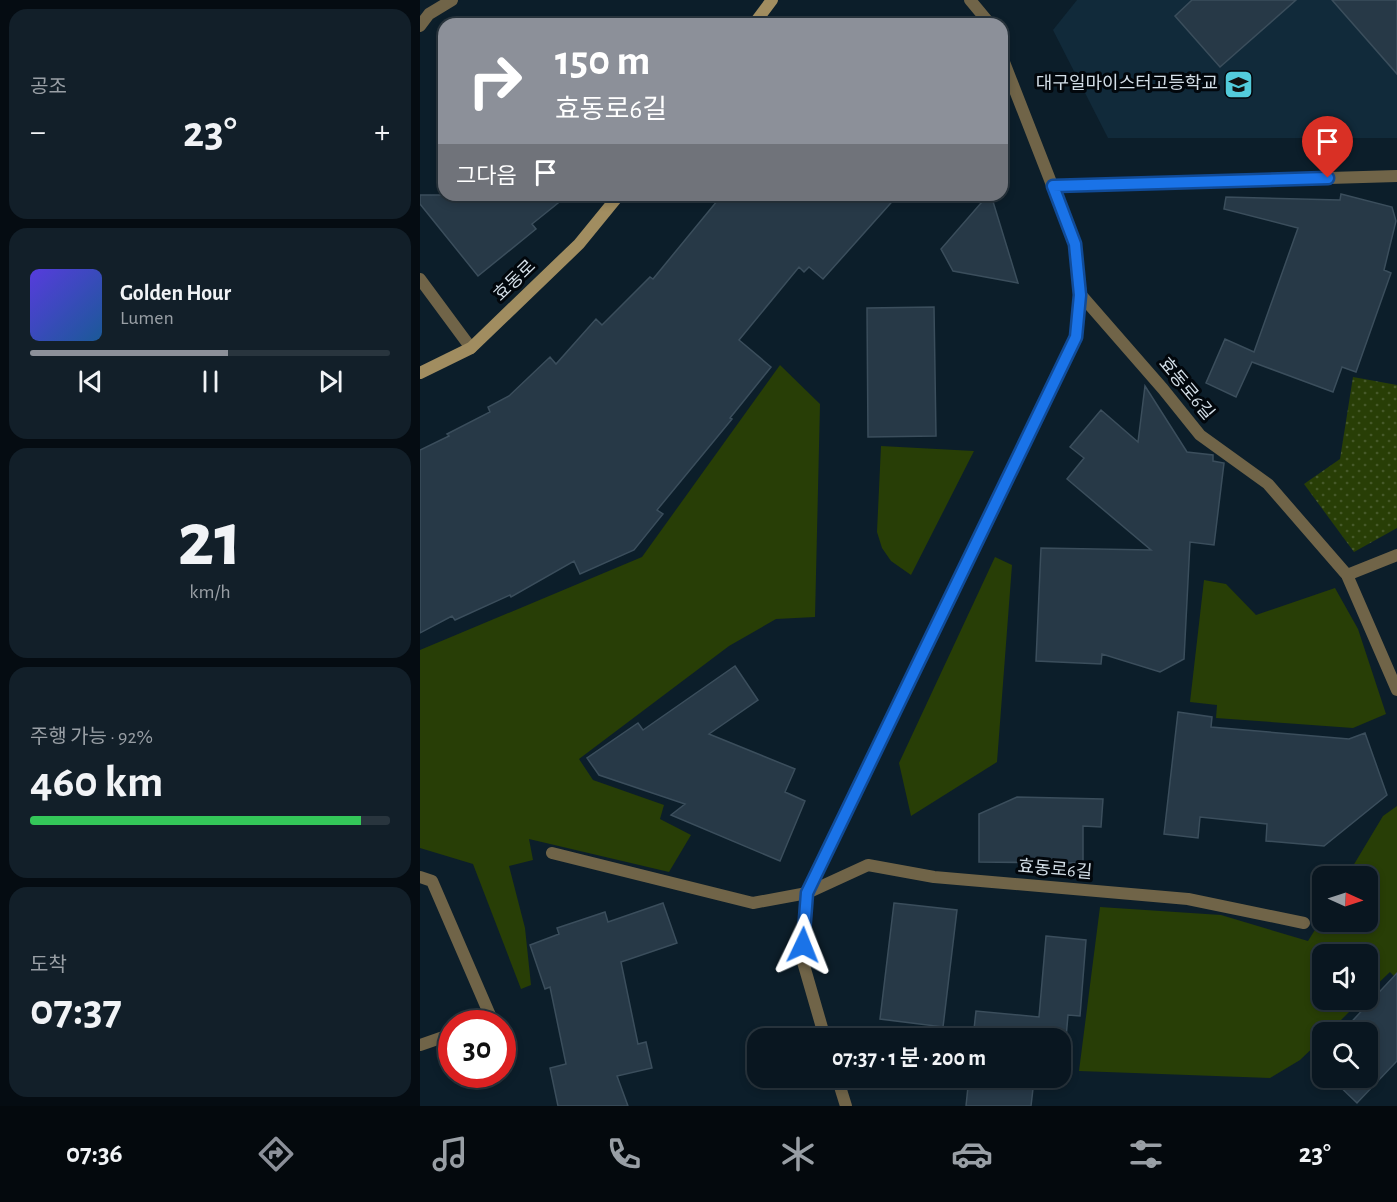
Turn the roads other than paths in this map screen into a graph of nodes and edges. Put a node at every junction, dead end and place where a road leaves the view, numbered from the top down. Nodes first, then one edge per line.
1 (452, 0) edge
2 (772, 0) edge
3 (969, 0) edge
4 (758, 18) edge
5 (985, 18) edge
6 (420, 26) edge
7 (1008, 72) edge
8 (1397, 176) edge
9 (1053, 186) junction
10 (614, 201) edge
11 (420, 279) edge
12 (1080, 295) junction
13 (471, 348) junction
14 (420, 373) edge
15 (1397, 555) edge
16 (1347, 575) junction
17 (1397, 690) edge
18 (552, 853) dead end
19 (420, 877) edge
20 (807, 893) junction
21 (1304, 923) dead end
22 (488, 1010) edge
23 (822, 1028) edge
24 (438, 1039) edge
25 (420, 1046) edge
26 (840, 1088) edge
27 (846, 1106) edge

1 - 6 street
2 - 4 main road
3 - 5 street
7 - 9 street
8 - 9 street
9 - 12 street
10 - 13 main road, 효동로
11 - 13 street
12 - 16 street, 효동로6길
12 - 20 street
13 - 14 main road, 효동로
15 - 16 street
16 - 17 street, 효동로6길
18 - 20 street, 효동로6길
19 - 22 street
20 - 21 street, 효동로6길
20 - 23 street
24 - 25 street
26 - 27 street

